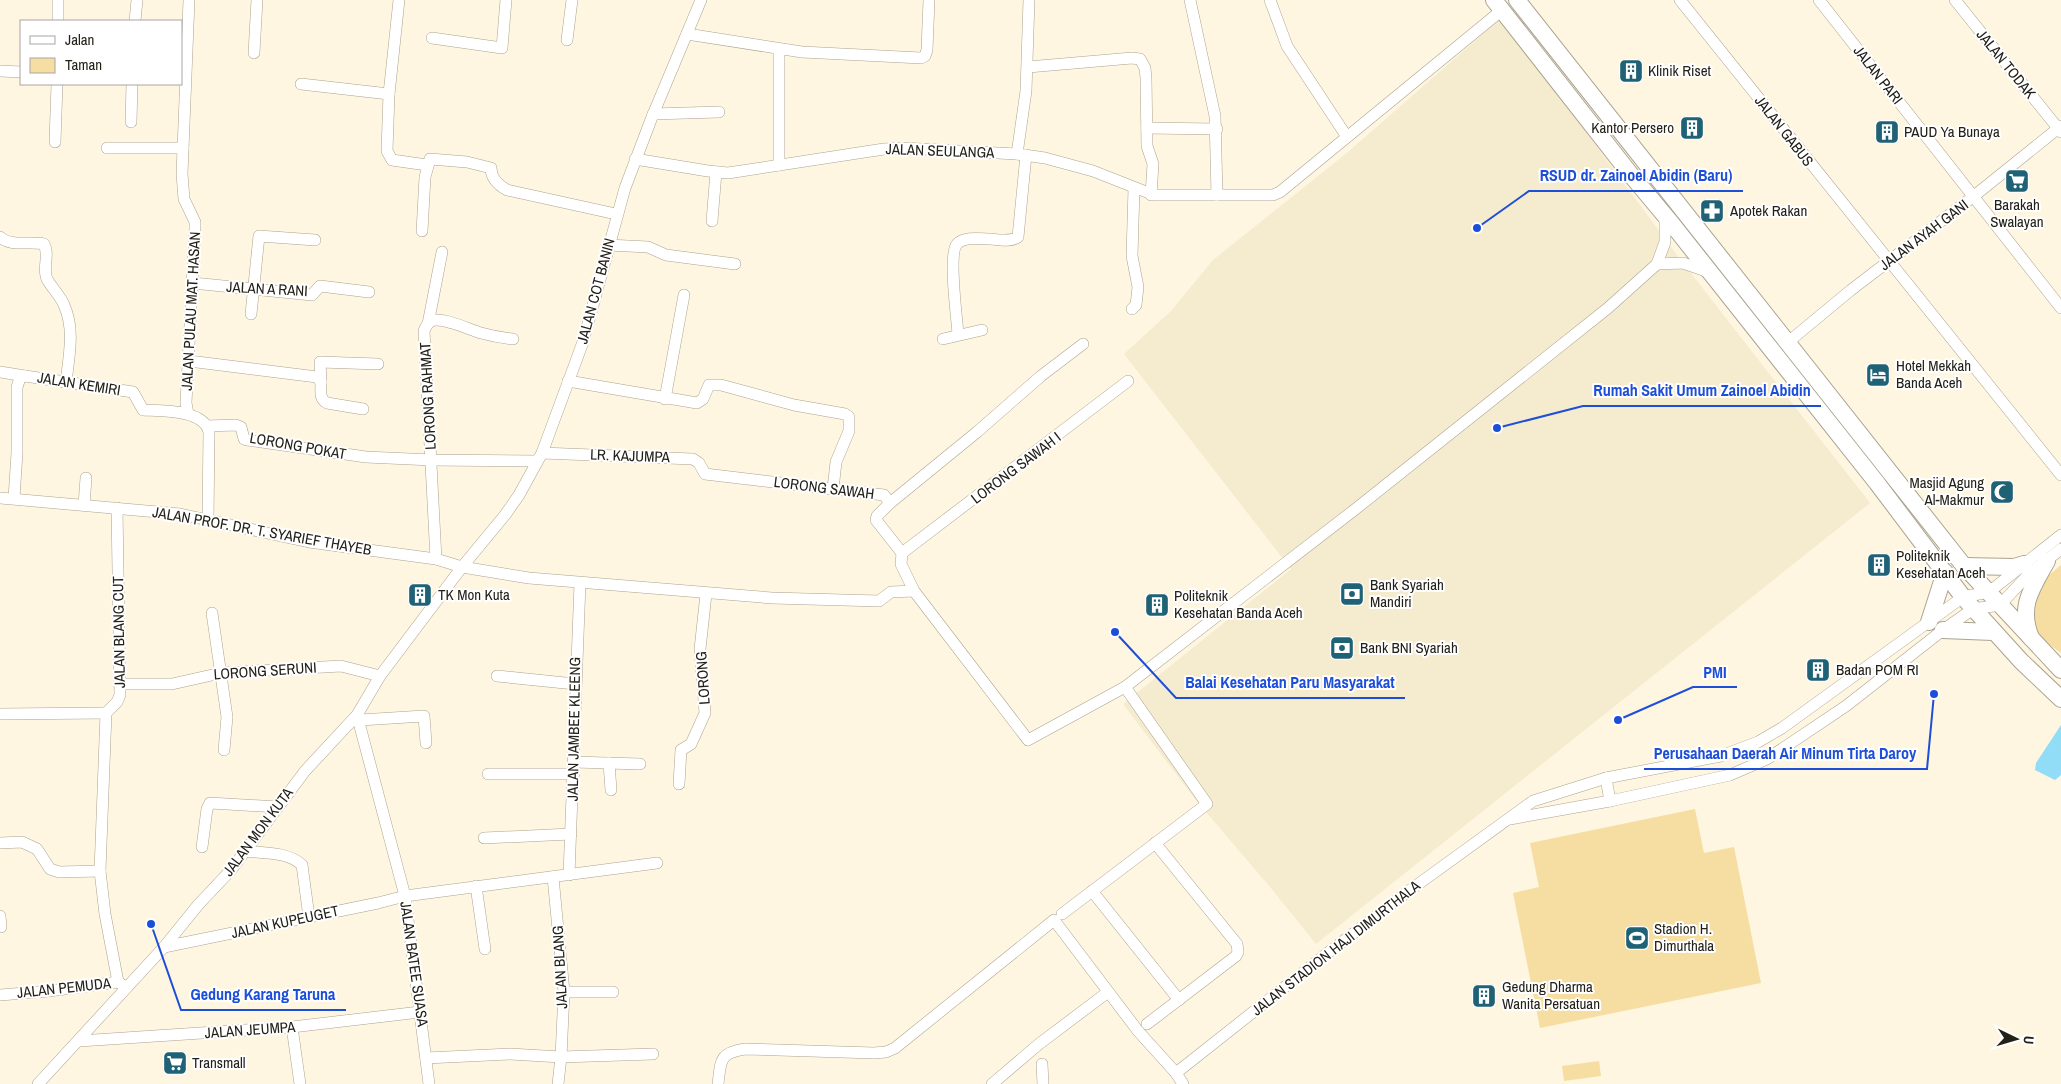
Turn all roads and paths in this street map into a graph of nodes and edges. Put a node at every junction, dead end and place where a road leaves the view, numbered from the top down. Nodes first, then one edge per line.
1 (58, 0) edge
2 (136, 0) edge
3 (189, 0) edge
4 (257, 0) edge
5 (399, 0) edge
6 (506, 0) edge
7 (572, 0) edge
8 (701, 0) edge
9 (929, 0) edge
10 (1029, 0) edge
11 (1190, 0) edge
12 (1270, 0) edge
13 (1517, 0) edge
14 (1680, 0) edge
15 (1819, 0) edge
16 (1955, 0) edge
17 (1498, 5) edge
18 (58, 20) edge
19 (135, 20) edge
20 (687, 34) junction
21 (432, 38) dead end
22 (567, 40) dead end
23 (779, 49) junction
24 (254, 52) dead end
25 (1028, 67) junction
26 (0, 71) edge
27 (184, 71) edge
28 (20, 72) edge
29 (302, 84) dead end
30 (57, 85) edge
31 (132, 85) edge
32 (390, 94) junction
33 (719, 112) dead end
34 (653, 114) junction
35 (131, 122) dead end
36 (1146, 128) junction
37 (1217, 129) junction
38 (2060, 129) edge
39 (1347, 137) junction
40 (55, 142) dead end
41 (1633, 147) junction
42 (107, 148) dead end
43 (183, 148) junction
44 (1021, 155) junction
45 (635, 159) junction
46 (1619, 160) junction
47 (427, 165) junction
48 (779, 165) junction
49 (716, 172) junction
50 (1134, 188) junction
51 (1151, 195) junction
52 (1217, 195) junction
53 (1974, 196) junction
54 (616, 214) junction
55 (1665, 216) junction
56 (712, 221) dead end
57 (422, 231) dead end
58 (0, 237) edge
59 (315, 240) dead end
60 (608, 245) junction
61 (442, 252) dead end
62 (1888, 262) junction
63 (735, 264) dead end
64 (1658, 264) junction
65 (1710, 272) junction
66 (193, 283) junction
67 (252, 290) junction
68 (369, 292) dead end
69 (684, 295) dead end
70 (2061, 308) edge
71 (1132, 309) dead end
72 (250, 314) dead end
73 (428, 324) junction
74 (982, 330) dead end
75 (958, 334) junction
76 (513, 339) dead end
77 (943, 339) dead end
78 (1787, 343) junction
79 (1083, 344) dead end
80 (189, 361) junction
81 (378, 364) dead end
82 (0, 372) edge
83 (25, 376) junction
84 (568, 380) junction
85 (1128, 381) dead end
86 (66, 382) junction
87 (321, 382) junction
88 (1814, 391) junction
89 (665, 399) junction
90 (363, 409) dead end
91 (188, 414) junction
92 (208, 426) junction
93 (366, 457) joint
94 (540, 457) junction
95 (432, 460) junction
96 (709, 475) joint
97 (2061, 475) edge
98 (86, 478) dead end
99 (833, 489) junction
100 (0, 498) edge
101 (14, 498) junction
102 (890, 503) junction
103 (84, 505) junction
104 (117, 508) junction
105 (208, 520) junction
106 (2061, 535) edge
107 (2061, 549) edge
108 (902, 553) junction
109 (436, 559) junction
110 (2047, 561) junction
111 (2024, 564) junction
112 (1964, 566) junction
113 (462, 567) junction
114 (1945, 572) junction
115 (580, 583) junction
116 (914, 591) junction
117 (1989, 592) junction
118 (706, 594) junction
119 (1968, 603) junction
120 (2000, 605) junction
121 (212, 613) dead end
122 (1929, 622) junction
123 (1943, 630) junction
124 (1994, 632) junction
125 (2032, 640) junction
126 (2061, 670) edge
127 (221, 672) junction
128 (380, 676) junction
129 (497, 676) dead end
130 (120, 684) junction
131 (575, 684) junction
132 (1125, 687) junction
133 (2061, 699) edge
134 (106, 713) junction
135 (0, 714) edge
136 (359, 717) junction
137 (1758, 742) junction
138 (426, 743) dead end
139 (224, 750) dead end
140 (1767, 759) junction
141 (574, 762) junction
142 (609, 763) junction
143 (640, 764) dead end
144 (1672, 766) junction
145 (488, 774) dead end
146 (574, 774) junction
147 (1606, 778) junction
148 (679, 784) dead end
149 (1675, 786) junction
150 (611, 790) dead end
151 (1610, 801) junction
152 (278, 807) junction
153 (1510, 819) junction
154 (572, 834) junction
155 (484, 838) dead end
156 (0, 843) edge
157 (1156, 843) junction
158 (202, 847) dead end
159 (245, 851) junction
160 (657, 863) dead end
161 (100, 872) junction
162 (569, 875) junction
163 (553, 877) junction
164 (476, 886) junction
165 (1092, 891) junction
166 (405, 896) junction
167 (1062, 914) dead end
168 (309, 917) junction
169 (164, 947) junction
170 (485, 949) dead end
171 (122, 985) junction
172 (564, 992) junction
173 (613, 992) dead end
174 (1108, 992) junction
175 (0, 995) edge
176 (1179, 1000) junction
177 (420, 1012) junction
178 (1147, 1024) dead end
179 (292, 1028) junction
180 (79, 1041) junction
181 (653, 1054) dead end
182 (561, 1057) junction
183 (426, 1058) junction
184 (1042, 1064) dead end
185 (1176, 1073) junction
186 (38, 1084) edge
187 (300, 1084) edge
188 (429, 1084) edge
189 (558, 1084) edge
190 (718, 1084) edge
191 (992, 1084) edge
192 (1044, 1084) edge
193 (1183, 1084) edge

1 - 18 street
2 - 19 street
3 - 27 street, JALAN PULAU MAT. HASAN
4 - 24 street
5 - 32 street
6 - 21 street
7 - 22 street
8 - 20 street, JALAN COT BANIN
9 - 23 street
10 - 25 street
11 - 37 street
12 - 39 street
13 - 41 highway
14 - 62 street, JALAN GABUS
15 - 53 street, JALAN PARI
16 - 38 street, JALAN TODAK
17 - 39 street
17 - 46 highway
20 - 23 street
20 - 34 street, JALAN COT BANIN
23 - 48 street
25 - 36 street
25 - 44 street
26 - 28 street
27 - 43 street, JALAN PULAU MAT. HASAN
29 - 32 street
30 - 40 street
31 - 35 street
32 - 47 street
33 - 34 street
34 - 45 street, JALAN COT BANIN
36 - 37 street
36 - 51 street
37 - 52 street
38 - 53 street, JALAN AYAH GANI
39 - 52 street
41 - 46 highway
41 - 78 highway
42 - 43 street
43 - 66 street, JALAN PULAU MAT. HASAN
44 - 48 street, JALAN SEULANGA
44 - 50 street, JALAN SEULANGA
44 - 75 street
45 - 49 street, JALAN SEULANGA
45 - 54 street, JALAN COT BANIN
46 - 55 highway
47 - 54 street
47 - 57 street
48 - 49 street, JALAN SEULANGA
49 - 56 street
50 - 51 street, JALAN SEULANGA
50 - 71 street
51 - 52 street
53 - 62 street, JALAN AYAH GANI
53 - 70 street, JALAN PARI
54 - 60 street, JALAN COT BANIN
55 - 64 street
55 - 65 highway
58 - 86 street
59 - 67 street
60 - 63 street
60 - 84 street, JALAN COT BANIN
61 - 73 street
62 - 78 street, JALAN AYAH GANI
62 - 97 street, JALAN GABUS
64 - 65 street
64 - 132 street
65 - 88 highway
66 - 67 street, JALAN A RANI
66 - 80 street, JALAN PULAU MAT. HASAN
67 - 68 street, JALAN A RANI
67 - 72 street
69 - 89 street
73 - 76 street, LORONG RAHMAT
73 - 95 street, LORONG RAHMAT
74 - 75 street
75 - 77 street
78 - 88 highway
79 - 102 street
80 - 87 street
80 - 91 street, JALAN PULAU MAT. HASAN
81 - 87 street
82 - 83 street
83 - 86 street, JALAN KEMIRI
83 - 101 street, JALAN KEMIRI
84 - 89 street
84 - 94 street, JALAN COT BANIN
85 - 108 street, LORONG SAWAH I
86 - 91 street, JALAN KEMIRI
87 - 90 street
88 - 112 highway
88 - 114 highway
89 - 99 street
91 - 92 street
92 - 93 street, LORONG POKAT
92 - 105 street
93 - 95 street, LR. KAJUMPA
94 - 95 street, LR. KAJUMPA
94 - 96 street, LR. KAJUMPA
94 - 113 street, JALAN COT BANIN
95 - 109 street, LORONG RAHMAT
96 - 99 street, LORONG SAWAH
98 - 103 street
99 - 102 street, LORONG SAWAH
100 - 101 street, JALAN PROF. DR. T. SYARIEF THAYEB
101 - 103 street, JALAN PROF. DR. T. SYARIEF THAYEB
102 - 108 street, LORONG SAWAH
103 - 104 street, JALAN PROF. DR. T. SYARIEF THAYEB
104 - 105 street, JALAN PROF. DR. T. SYARIEF THAYEB
104 - 130 street, JALAN BLANG CUT
105 - 109 street, JALAN PROF. DR. T. SYARIEF THAYEB
106 - 111 street
107 - 110 street
108 - 116 street, LORONG SAWAH
109 - 113 street, JALAN PROF. DR. T. SYARIEF THAYEB
110 - 120 street
110 - 125 highway
111 - 112 highway
111 - 117 street
112 - 117 highway
113 - 115 street, JALAN PROF. DR. T. SYARIEF THAYEB
113 - 128 street, JALAN MON KUTA
114 - 119 highway
114 - 122 highway
115 - 118 street, JALAN PROF. DR. T. SYARIEF THAYEB
115 - 131 street, JALAN JAMBEE KLEENG
116 - 118 street, JALAN PROF. DR. T. SYARIEF THAYEB
116 - 132 street, LORONG SAWAH
117 - 119 street
117 - 120 highway
118 - 148 street, LORONG
119 - 120 street
119 - 122 street, JALAN STADION HAJI DIMURTHALA
119 - 123 street, JALAN STADION HAJI DIMURTHALA
119 - 124 highway
120 - 125 highway
121 - 127 street
122 - 137 street, JALAN STADION HAJI DIMURTHALA
123 - 124 highway
123 - 140 street, JALAN STADION HAJI DIMURTHALA
124 - 133 highway
125 - 126 highway
127 - 128 street, LORONG SERUNI
127 - 130 street, LORONG SERUNI
127 - 139 street
128 - 136 street, JALAN MON KUTA
129 - 131 street
130 - 134 street, JALAN BLANG CUT
131 - 141 street, JALAN JAMBEE KLEENG
132 - 157 street
134 - 135 street
134 - 161 street
136 - 138 street
136 - 152 street, JALAN MON KUTA
136 - 166 street, JALAN BATEE SUASA
137 - 140 street
137 - 144 street, JALAN STADION HAJI DIMURTHALA
140 - 149 street, JALAN STADION HAJI DIMURTHALA
141 - 142 street
141 - 146 street, JALAN JAMBEE KLEENG
142 - 143 street
142 - 150 street
144 - 147 street, JALAN STADION HAJI DIMURTHALA
144 - 149 street
145 - 146 street
146 - 154 street, JALAN JAMBEE KLEENG
147 - 151 street
147 - 153 street, JALAN STADION HAJI DIMURTHALA
149 - 151 street, JALAN STADION HAJI DIMURTHALA
151 - 153 street, JALAN STADION HAJI DIMURTHALA
152 - 158 street
152 - 159 street, JALAN MON KUTA
153 - 185 street, JALAN STADION HAJI DIMURTHALA
154 - 155 street
154 - 162 street, JALAN JAMBEE KLEENG
156 - 161 street
157 - 165 street
157 - 176 street
159 - 168 street
159 - 169 street, JALAN MON KUTA
160 - 162 street, JALAN KUPEUGET
161 - 171 street
162 - 163 street, JALAN KUPEUGET
163 - 164 street, JALAN KUPEUGET
163 - 172 street, JALAN BLANG
164 - 166 street, JALAN KUPEUGET
164 - 170 street
165 - 167 street
165 - 176 street
166 - 168 street, JALAN KUPEUGET
166 - 177 street, JALAN BATEE SUASA
168 - 169 street, JALAN KUPEUGET
169 - 171 street, JALAN MON KUTA
171 - 175 street, JALAN PEMUDA
171 - 180 street, JALAN MON KUTA
172 - 173 street
172 - 182 street, JALAN BLANG
174 - 185 street
174 - 190 street
174 - 191 street
176 - 178 street
177 - 179 street, JALAN JEUMPA
177 - 183 street, JALAN BATEE SUASA
179 - 180 street, JALAN JEUMPA
179 - 187 street
180 - 186 street, JALAN MON KUTA
181 - 182 street
182 - 183 street
182 - 189 street
183 - 188 street, JALAN BATEE SUASA
184 - 192 street
185 - 193 street

